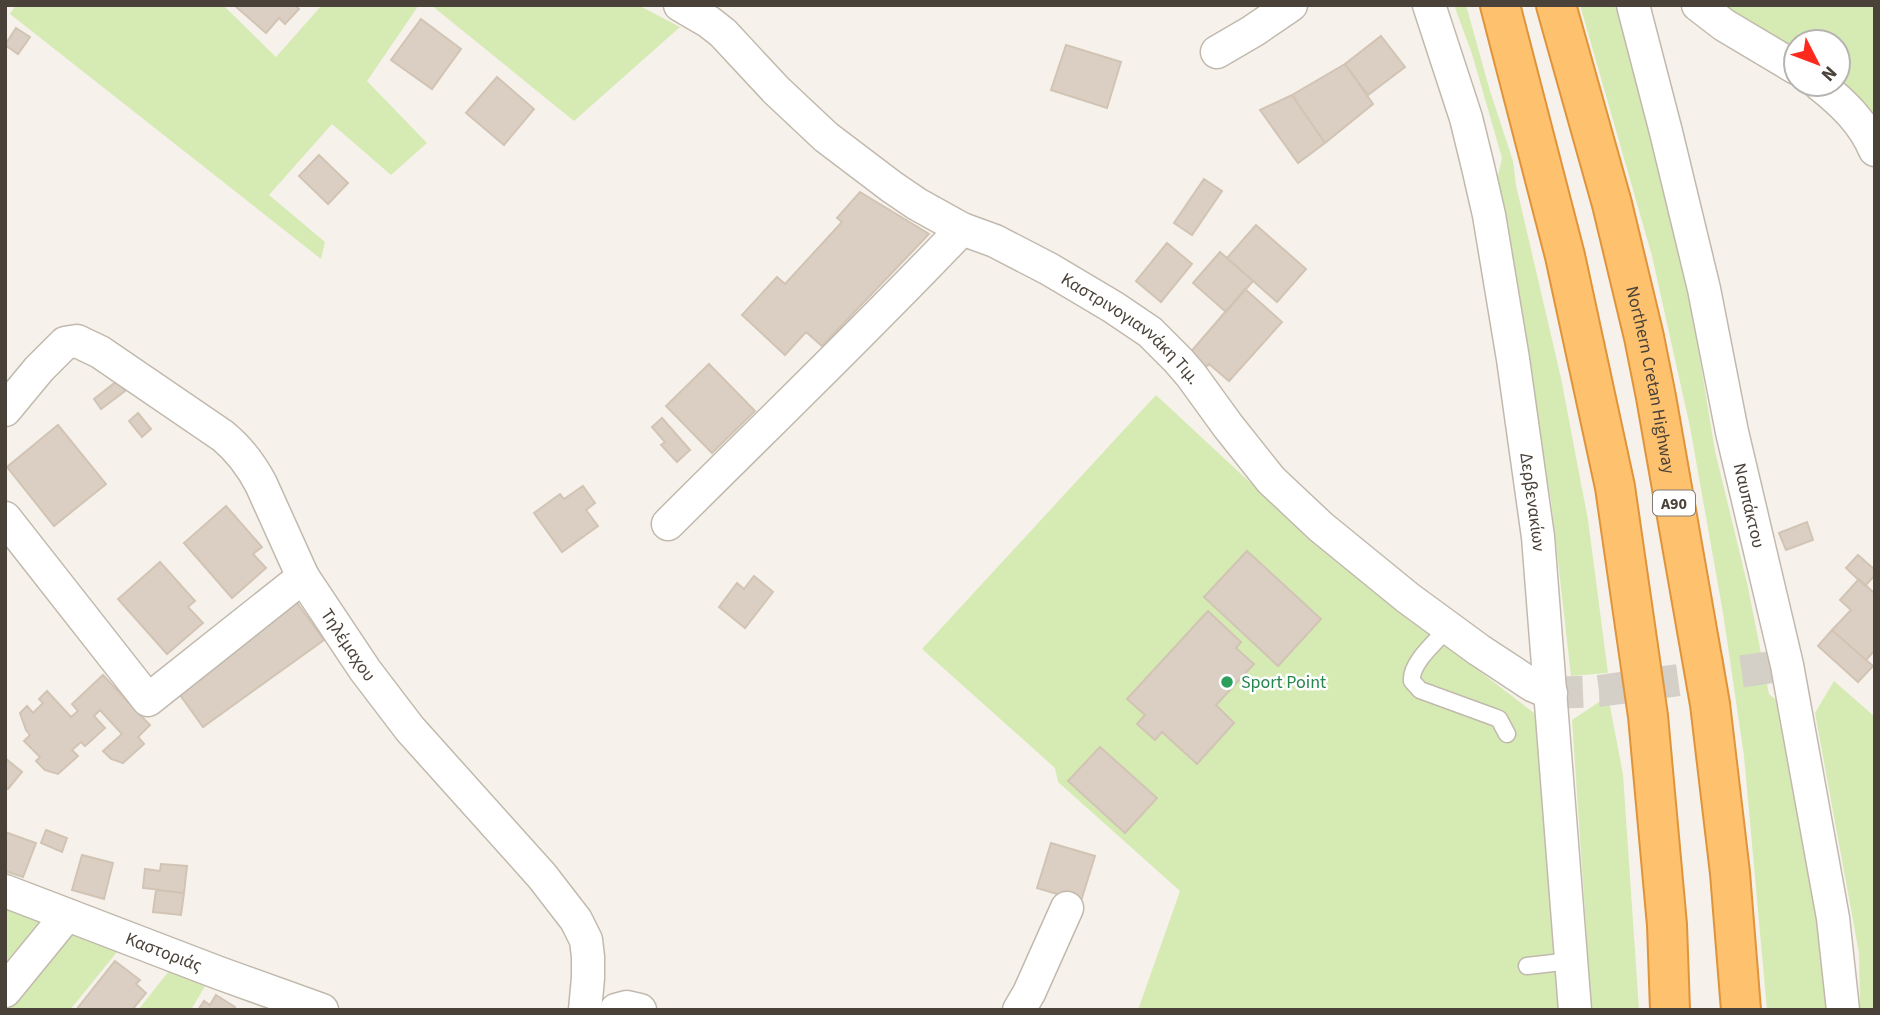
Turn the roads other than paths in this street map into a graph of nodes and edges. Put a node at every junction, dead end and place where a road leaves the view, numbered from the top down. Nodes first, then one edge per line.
1 (680, 5) edge
2 (1291, 5) edge
3 (1429, 5) edge
4 (1500, 5) edge
5 (1556, 5) edge
6 (1633, 5) edge
7 (1698, 5) edge
8 (1217, 52) dead end
9 (1782, 60) edge
10 (1835, 98) edge
11 (1875, 150) edge
12 (962, 229) junction
13 (5, 410) edge
14 (5, 518) edge
15 (668, 524) dead end
16 (303, 577) junction
17 (1449, 627) junction
18 (1551, 693) junction
19 (1507, 734) dead end
20 (5, 891) edge
21 (1067, 908) dead end
22 (67, 915) junction
23 (1571, 961) junction
24 (1527, 966) dead end
25 (5, 991) edge
26 (322, 1010) edge
27 (584, 1010) edge
28 (616, 1010) edge
29 (640, 1010) edge
30 (1019, 1010) edge
31 (1575, 1010) edge
32 (1671, 1010) edge
33 (1741, 1010) edge
34 (1843, 1010) edge

1 - 12 street, Καστρινογιαννάκη Τιμ.
2 - 8 street
3 - 18 street, Δερβενακίων
4 - 32 highway
5 - 33 highway, Northern Cretan Highway / Α90
6 - 34 street, Ναυπάκτου
7 - 9 street
10 - 11 street
12 - 15 street
12 - 17 street, Καστρινογιαννάκη Τιμ.
13 - 16 street, Τηλέμαχου
14 - 16 street
16 - 27 street, Τηλέμαχου
17 - 18 street, Καστρινογιαννάκη Τιμ.
17 - 19 lane
18 - 23 street, Δερβενακίων
20 - 22 street, Καστοριάς
21 - 30 street
22 - 25 street
22 - 26 street, Καστοριάς
23 - 24 lane
23 - 31 street, Δερβενακίων
28 - 29 street

